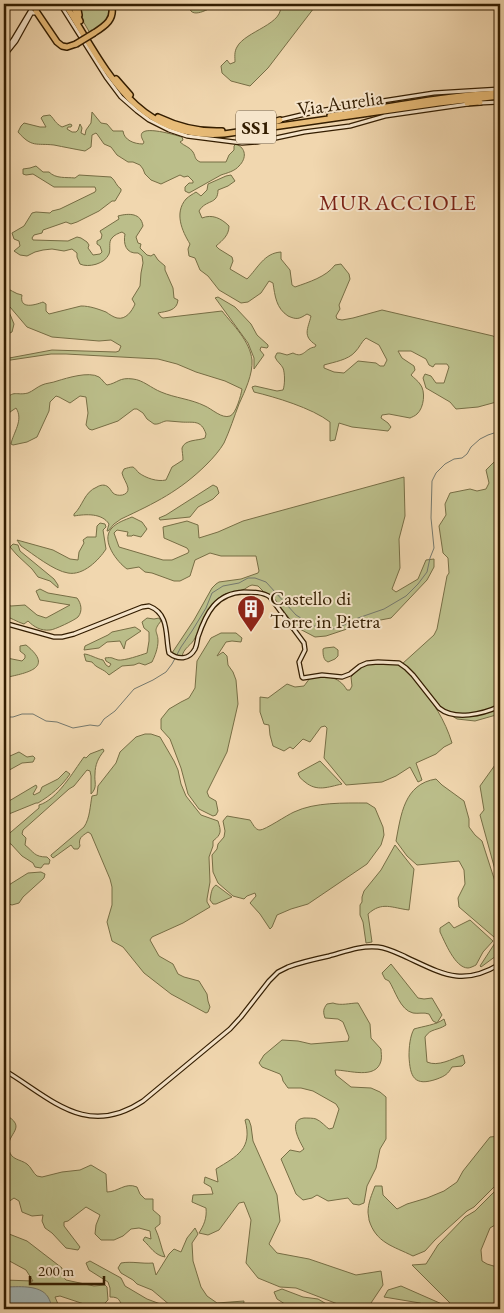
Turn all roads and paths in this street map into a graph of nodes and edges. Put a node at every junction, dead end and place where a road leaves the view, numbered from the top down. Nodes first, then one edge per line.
1 (60, 4) edge
2 (65, 4) edge
3 (70, 4) edge
4 (80, 4) edge
5 (111, 4) edge
6 (34, 9) edge
7 (80, 21) junction
8 (4, 54) edge
9 (488, 90) joint
10 (500, 93) edge
11 (480, 102) junction
12 (500, 102) edge
13 (439, 104) junction
14 (280, 120) joint
15 (313, 122) junction
16 (259, 126) junction
17 (207, 138) junction
18 (4, 623) edge
19 (500, 706) edge
20 (500, 964) edge
21 (4, 1070) edge

1 - 17 street
2 - 15 highway, Via Aurelia / SS1
3 - 7 highway, Via Aurelia / SS1
4 - 7 highway
5 - 6 highway, bridge
6 - 8 street
7 - 16 highway, Via Aurelia / SS1
9 - 10 highway
9 - 14 street
10 - 13 highway, Via Aurelia / SS1
10 - 16 highway, Via Aurelia / SS1
11 - 12 street
11 - 13 highway
11 - 17 street
13 - 15 highway, Via Aurelia / SS1
14 - 16 highway
15 - 17 highway
18 - 19 street
20 - 21 street

